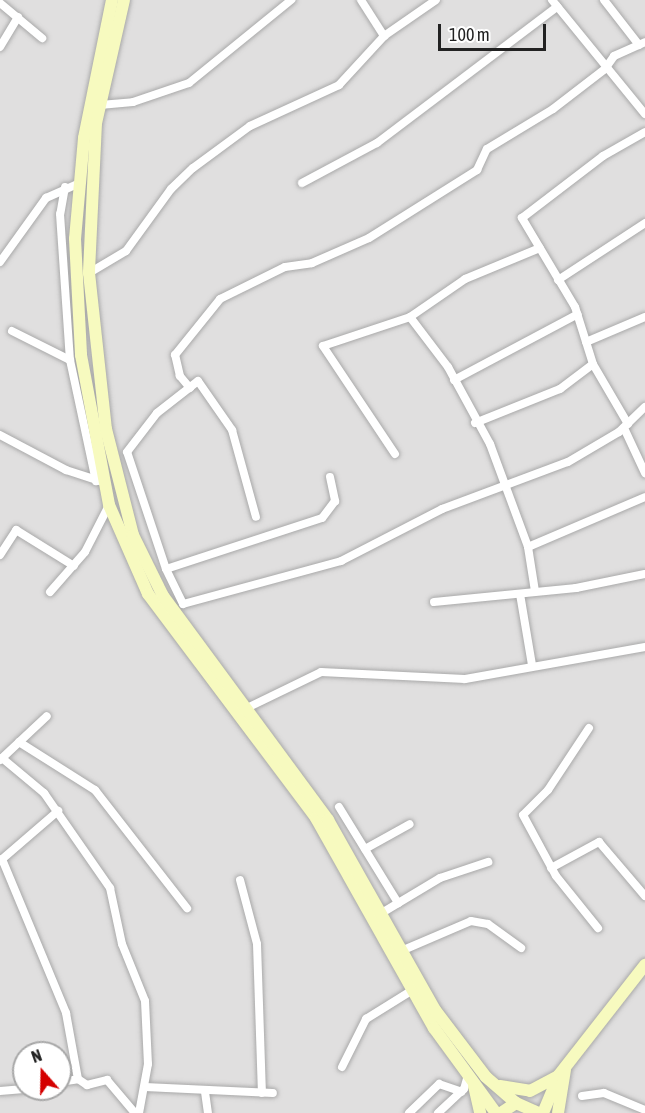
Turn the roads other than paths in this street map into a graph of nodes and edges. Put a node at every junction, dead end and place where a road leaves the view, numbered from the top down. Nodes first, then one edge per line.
1 (112, 0) edge
2 (124, 0) edge
3 (291, 0) edge
4 (361, 0) edge
5 (436, 0) edge
6 (604, 0) edge
7 (0, 3) edge
8 (555, 4) edge
9 (18, 17) junction
10 (384, 36) junction
11 (42, 38) dead end
12 (642, 44) edge
13 (0, 47) edge
14 (605, 69) junction
15 (100, 105) junction
16 (645, 114) edge
17 (645, 132) edge
18 (79, 183) junction
19 (302, 183) dead end
20 (65, 187) junction
21 (645, 223) edge
22 (540, 248) junction
23 (0, 262) edge
24 (89, 273) junction
25 (558, 280) junction
26 (410, 317) junction
27 (579, 317) junction
28 (645, 317) edge
29 (12, 331) dead end
30 (586, 342) junction
31 (70, 360) junction
32 (593, 364) junction
33 (454, 380) junction
34 (190, 388) junction
35 (645, 407) edge
36 (475, 423) junction
37 (626, 426) junction
38 (0, 435) edge
39 (395, 454) dead end
40 (645, 473) edge
41 (330, 477) dead end
42 (99, 481) junction
43 (508, 486) junction
44 (645, 497) edge
45 (109, 505) junction
46 (256, 517) dead end
47 (528, 548) junction
48 (0, 555) edge
49 (74, 566) junction
50 (166, 569) junction
51 (645, 574) edge
52 (535, 591) junction
53 (50, 592) dead end
54 (520, 594) junction
55 (434, 602) dead end
56 (645, 647) edge
57 (532, 665) junction
58 (249, 707) junction
59 (47, 716) dead end
60 (589, 728) dead end
61 (19, 742) junction
62 (1, 759) edge
63 (339, 807) dead end
64 (58, 811) junction
65 (410, 824) dead end
66 (365, 849) junction
67 (1, 860) edge
68 (488, 862) dead end
69 (551, 868) junction
70 (240, 879) dead end
71 (645, 896) edge
72 (398, 903) junction
73 (188, 908) dead end
74 (380, 914) junction
75 (598, 928) dead end
76 (521, 948) dead end
77 (401, 951) junction
78 (645, 965) edge
79 (411, 990) junction
80 (342, 1067) dead end
81 (560, 1074) junction
82 (470, 1077) junction
83 (486, 1077) junction
84 (78, 1079) junction
85 (72, 1080) edge
86 (145, 1087) junction
87 (205, 1092) junction
88 (462, 1092) junction
89 (262, 1093) junction
90 (273, 1093) dead end
91 (582, 1096) dead end
92 (519, 1103) junction
93 (645, 1110) edge
94 (137, 1113) edge
95 (208, 1113) edge
96 (409, 1113) edge
97 (438, 1113) edge
98 (480, 1113) edge
99 (496, 1113) edge
100 (501, 1113) edge
101 (538, 1113) edge
102 (543, 1113) edge
103 (558, 1113) edge

1 - 18 main road
2 - 15 main road
3 - 15 street
4 - 10 street
5 - 10 street
6 - 12 street
7 - 9 street
8 - 14 street
8 - 19 street
9 - 11 street
9 - 13 street
10 - 24 street
12 - 14 street
14 - 16 street
14 - 34 street
15 - 24 main road
17 - 22 street
18 - 20 street
18 - 42 main road
20 - 23 street
20 - 31 street
21 - 25 street
22 - 25 street
22 - 26 street
24 - 58 main road
25 - 27 street
26 - 33 street
26 - 39 street
27 - 30 street
27 - 33 street
28 - 30 street
29 - 31 street
30 - 32 street
31 - 42 street
32 - 36 street
32 - 37 street
33 - 36 street
34 - 46 street
34 - 50 street
35 - 37 street
36 - 43 street
37 - 40 street
37 - 43 street
38 - 42 street
41 - 50 street
42 - 45 main road
43 - 47 street
43 - 50 street
44 - 47 street
45 - 49 street
45 - 79 main road
47 - 52 street
48 - 49 street
49 - 53 street
51 - 52 street
52 - 54 street
54 - 55 street
54 - 57 street
56 - 57 street
57 - 58 street
58 - 74 main road
59 - 61 street
60 - 69 street
61 - 62 street
61 - 73 street
62 - 64 street
63 - 66 street
64 - 67 street
64 - 86 street
65 - 66 street
66 - 72 street
67 - 84 street
68 - 72 street
69 - 71 street
69 - 75 street
70 - 89 street
72 - 74 street
74 - 77 main road
76 - 77 street
77 - 83 main road
78 - 81 main road
79 - 80 street
79 - 82 main road
81 - 83 main road
81 - 92 main road
81 - 102 main road
81 - 103 main road
82 - 88 street
82 - 98 main road
82 - 99 main road
83 - 92 main road
84 - 85 street
84 - 94 street
86 - 87 street
86 - 94 street
87 - 89 street
87 - 95 street
88 - 96 street
88 - 97 street
89 - 90 street
91 - 93 street
92 - 100 main road
92 - 101 main road

